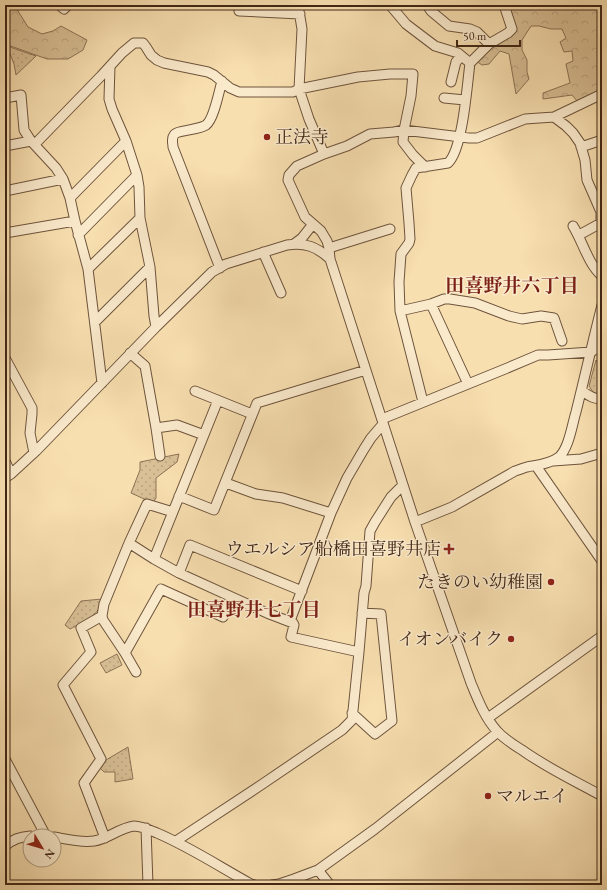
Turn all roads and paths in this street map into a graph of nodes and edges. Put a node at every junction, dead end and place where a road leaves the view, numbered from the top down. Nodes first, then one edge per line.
1 (59, 5) edge
2 (68, 5) edge
3 (390, 5) edge
4 (427, 5) edge
5 (504, 5) edge
6 (299, 9) edge
7 (239, 12) dead end
8 (489, 44) junction
9 (461, 56) junction
10 (470, 63) junction
11 (110, 66) junction
12 (222, 81) junction
13 (451, 82) dead end
14 (299, 89) junction
15 (602, 94) edge
16 (5, 98) edge
17 (444, 98) dead end
18 (465, 100) junction
19 (554, 117) junction
20 (404, 130) junction
21 (460, 136) junction
22 (602, 140) edge
23 (126, 142) junction
24 (33, 143) junction
25 (5, 146) edge
26 (581, 147) junction
27 (324, 154) junction
28 (425, 167) junction
29 (137, 175) junction
30 (63, 179) junction
31 (5, 191) edge
32 (70, 198) junction
33 (140, 218) junction
34 (75, 220) junction
35 (313, 224) junction
36 (573, 226) dead end
37 (390, 229) dead end
38 (5, 233) edge
39 (78, 235) junction
40 (578, 235) junction
41 (294, 244) junction
42 (329, 248) junction
43 (263, 252) junction
44 (330, 259) junction
45 (150, 267) junction
46 (220, 268) junction
47 (88, 269) junction
48 (602, 276) edge
49 (281, 293) dead end
50 (431, 304) junction
51 (602, 305) edge
52 (400, 311) junction
53 (95, 322) junction
54 (156, 327) junction
55 (562, 341) dead end
56 (602, 345) edge
57 (591, 352) junction
58 (130, 353) junction
59 (5, 358) edge
60 (366, 370) junction
61 (102, 383) junction
62 (468, 384) junction
63 (195, 391) dead end
64 (582, 391) junction
65 (602, 398) edge
66 (218, 400) junction
67 (424, 402) junction
68 (252, 414) junction
69 (383, 422) junction
70 (156, 428) junction
71 (204, 435) junction
72 (34, 453) junction
73 (602, 453) edge
74 (160, 456) dead end
75 (552, 461) junction
76 (5, 462) edge
77 (536, 466) junction
78 (8, 476) edge
79 (226, 482) junction
80 (403, 485) junction
81 (179, 496) junction
82 (173, 512) junction
83 (331, 513) junction
84 (415, 522) junction
85 (129, 543) junction
86 (154, 559) junction
87 (602, 561) edge
88 (179, 573) junction
89 (302, 591) junction
90 (232, 597) junction
91 (362, 613) junction
92 (102, 616) junction
93 (290, 622) junction
94 (602, 636) edge
95 (360, 652) junction
96 (125, 653) junction
97 (136, 672) dead end
98 (352, 713) junction
99 (488, 718) junction
100 (498, 732) junction
101 (5, 759) edge
102 (602, 796) edge
103 (42, 828) edge
104 (146, 828) junction
105 (22, 837) edge
106 (62, 838) edge
107 (105, 838) junction
108 (176, 841) junction
109 (5, 846) edge
110 (318, 870) junction
111 (292, 882) edge
112 (148, 885) edge
113 (254, 885) edge
114 (272, 885) edge
115 (330, 885) edge

1 - 2 street
3 - 9 street
4 - 8 street
5 - 8 street
6 - 7 street
6 - 14 street
8 - 10 street
9 - 10 street
9 - 13 street
10 - 18 street
11 - 12 street
11 - 23 street
11 - 24 street
12 - 14 street
12 - 46 street
14 - 20 street
14 - 27 street
15 - 19 street
16 - 24 street
17 - 18 street
18 - 21 street
19 - 21 street
19 - 26 street
20 - 21 street
20 - 27 street
20 - 28 street
21 - 28 street
22 - 26 street
23 - 29 street
23 - 32 street
24 - 25 street
24 - 30 street
26 - 40 street
27 - 35 street
28 - 52 street
29 - 33 street
29 - 39 street
30 - 31 street
30 - 32 street
32 - 34 street
33 - 45 street
33 - 47 street
34 - 38 street
34 - 39 street
35 - 41 street
35 - 42 street
36 - 40 street
37 - 42 street
39 - 47 street
40 - 48 street
41 - 43 street
41 - 44 street
42 - 44 street
43 - 46 street
43 - 49 street
44 - 60 street
45 - 53 street
45 - 54 street
46 - 54 street
47 - 53 street
50 - 52 street
50 - 55 street
50 - 62 street
51 - 57 street
52 - 67 street
53 - 61 street
54 - 58 street
56 - 57 street
57 - 62 street
57 - 64 street
58 - 61 street
58 - 70 street
59 - 72 street
60 - 68 street
60 - 69 street
61 - 72 street
62 - 67 street
63 - 66 street
64 - 65 street
64 - 75 street
66 - 68 street
66 - 71 street
67 - 69 street
68 - 79 street
69 - 80 street
69 - 83 street
70 - 71 street
70 - 74 street
71 - 81 street
72 - 78 street
73 - 75 street
75 - 77 street
76 - 78 street
77 - 84 street
77 - 87 street
79 - 81 street
79 - 83 street
80 - 84 street
80 - 91 street
81 - 82 street
82 - 85 street
82 - 86 street
83 - 89 street
84 - 99 street
85 - 86 street
85 - 92 street
86 - 88 street
88 - 89 street
88 - 90 street
89 - 93 street
90 - 93 street
90 - 96 street
91 - 95 street
91 - 98 street
92 - 96 street
92 - 107 street
93 - 95 street
94 - 99 street
95 - 98 street
96 - 97 street
98 - 108 street
99 - 100 street
100 - 102 street
100 - 110 street
101 - 103 street
104 - 107 street
104 - 108 street
104 - 112 street
105 - 109 street
106 - 107 street
108 - 113 street
110 - 111 street
110 - 115 street
111 - 114 street

